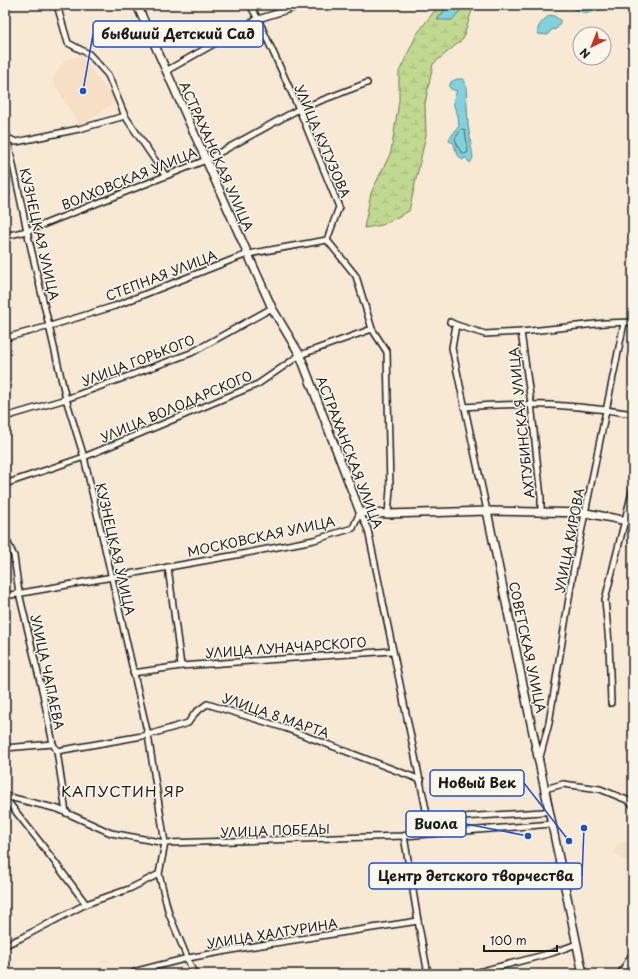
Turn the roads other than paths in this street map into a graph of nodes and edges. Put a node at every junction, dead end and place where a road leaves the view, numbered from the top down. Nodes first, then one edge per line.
1 (56, 5) edge
2 (137, 5) edge
3 (250, 5) edge
4 (303, 5) edge
5 (258, 19) junction
6 (166, 71) junction
7 (367, 83) dead end
8 (299, 109) junction
9 (125, 116) junction
10 (5, 127) edge
11 (6, 137) edge
12 (206, 160) junction
13 (165, 175) junction
14 (27, 231) junction
15 (5, 236) edge
16 (327, 240) junction
17 (248, 254) junction
18 (272, 308) junction
19 (450, 322) dead end
20 (633, 322) edge
21 (624, 323) junction
22 (456, 325) junction
23 (50, 326) junction
24 (372, 329) junction
25 (521, 332) junction
26 (5, 338) edge
27 (300, 354) junction
28 (66, 399) junction
29 (531, 403) junction
30 (464, 407) junction
31 (607, 409) junction
32 (633, 414) edge
33 (5, 417) edge
34 (84, 457) junction
35 (5, 484) edge
36 (633, 488) edge
37 (487, 511) junction
38 (360, 512) junction
39 (586, 512) junction
40 (541, 513) junction
41 (388, 514) junction
42 (625, 520) junction
43 (633, 522) edge
44 (5, 536) edge
45 (168, 567) junction
46 (111, 577) junction
47 (19, 593) junction
48 (5, 596) edge
49 (392, 651) junction
50 (181, 666) junction
51 (133, 673) junction
52 (611, 703) dead end
53 (148, 735) junction
54 (53, 744) junction
55 (5, 748) edge
56 (57, 751) junction
57 (539, 762) junction
58 (421, 780) junction
59 (545, 789) junction
60 (5, 797) edge
61 (633, 805) edge
62 (549, 811) junction
63 (66, 813) junction
64 (428, 819) junction
65 (552, 824) junction
66 (404, 836) junction
67 (165, 843) junction
68 (159, 874) junction
69 (86, 904) junction
70 (418, 921) junction
71 (577, 944) junction
72 (5, 945) edge
73 (633, 953) edge
74 (188, 958) junction
75 (628, 961) junction
76 (633, 964) edge
77 (131, 974) edge
78 (194, 974) edge
79 (428, 974) edge
80 (470, 974) edge
81 (583, 974) edge
82 (620, 974) edge

1 - 9 street
2 - 6 street, АСТРАХАНСКАЯ УЛИЦА
3 - 5 street, УЛИЦА КУТУЗОВА
4 - 5 street
5 - 6 street
5 - 8 street, УЛИЦА КУТУЗОВА
6 - 12 street, АСТРАХАНСКАЯ УЛИЦА
7 - 8 street, ВОЛХОВСКАЯ УЛИЦА
8 - 12 street, ВОЛХОВСКАЯ УЛИЦА
8 - 16 street, УЛИЦА КУТУЗОВА
9 - 11 street
9 - 13 street
10 - 11 street, КУЗНЕЦКАЯ УЛИЦА
11 - 14 street, КУЗНЕЦКАЯ УЛИЦА
12 - 13 street, ВОЛХОВСКАЯ УЛИЦА
12 - 17 street, АСТРАХАНСКАЯ УЛИЦА
13 - 14 street, ВОЛХОВСКАЯ УЛИЦА
14 - 15 street, ВОЛХОВСКАЯ УЛИЦА
14 - 23 street, КУЗНЕЦКАЯ УЛИЦА
16 - 17 street, СТЕПНАЯ УЛИЦА
16 - 24 street
17 - 18 street, АСТРАХАНСКАЯ УЛИЦА
17 - 23 street, СТЕПНАЯ УЛИЦА
18 - 27 street, АСТРАХАНСКАЯ УЛИЦА
18 - 28 street, УЛИЦА ГОРЬКОГО
19 - 22 street
20 - 21 street
21 - 25 street
21 - 31 street, УЛИЦА КИРОВА
22 - 25 street
22 - 30 street, СОВЕТСКАЯ УЛИЦА
23 - 26 street, СТЕПНАЯ УЛИЦА
23 - 28 street, КУЗНЕЦКАЯ УЛИЦА
24 - 27 street, УЛИЦА ВОЛОДАРСКОГО
24 - 41 street
25 - 29 street, АХТУБИНСКАЯ УЛИЦА
27 - 34 street, УЛИЦА ВОЛОДАРСКОГО
27 - 38 street, АСТРАХАНСКАЯ УЛИЦА
28 - 33 street, УЛИЦА ГОРЬКОГО
28 - 34 street, КУЗНЕЦКАЯ УЛИЦА
29 - 30 street
29 - 31 street
29 - 40 street, АХТУБИНСКАЯ УЛИЦА
30 - 37 street, СОВЕТСКАЯ УЛИЦА
31 - 32 street
31 - 39 street, УЛИЦА КИРОВА
34 - 35 street, УЛИЦА ВОЛОДАРСКОГО
34 - 46 street, КУЗНЕЦКАЯ УЛИЦА
36 - 42 street
37 - 40 street
37 - 41 street
37 - 57 street, СОВЕТСКАЯ УЛИЦА
38 - 41 street
38 - 45 street, МОСКОВСКАЯ УЛИЦА
38 - 49 street, АСТРАХАНСКАЯ УЛИЦА
39 - 40 street
39 - 42 street
39 - 57 street, УЛИЦА КИРОВА
42 - 43 street
42 - 52 street
44 - 47 street, УЛИЦА ЧАПАЕВА
45 - 46 street, МОСКОВСКАЯ УЛИЦА
45 - 50 street
46 - 47 street, МОСКОВСКАЯ УЛИЦА
46 - 51 street, КУЗНЕЦКАЯ УЛИЦА
47 - 48 street, МОСКОВСКАЯ УЛИЦА
47 - 54 street, УЛИЦА ЧАПАЕВА
49 - 50 street, УЛИЦА ЛУНАЧАРСКОГО
49 - 58 street, АСТРАХАНСКАЯ УЛИЦА
50 - 51 street, УЛИЦА ЛУНАЧАРСКОГО
51 - 53 street, КУЗНЕЦКАЯ УЛИЦА
53 - 56 street, УЛИЦА 8 МАРТА
53 - 58 street, УЛИЦА 8 МАРТА
53 - 67 street, КУЗНЕЦКАЯ УЛИЦА
54 - 55 street
54 - 56 street, УЛИЦА ЧАПАЕВА
56 - 63 street, УЛИЦА ЧАПАЕВА
57 - 59 street, СОВЕТСКАЯ УЛИЦА
58 - 64 street, АСТРАХАНСКАЯ УЛИЦА
59 - 61 street
59 - 62 street, СОВЕТСКАЯ УЛИЦА
60 - 63 street, УЛИЦА ПОБЕДЫ
60 - 69 street
62 - 64 street
62 - 65 street, СОВЕТСКАЯ УЛИЦА
63 - 67 street, УЛИЦА ПОБЕДЫ
64 - 66 street
65 - 66 street, УЛИЦА ПОБЕДЫ
65 - 71 street, СОВЕТСКАЯ УЛИЦА
66 - 67 street, УЛИЦА ПОБЕДЫ
66 - 70 street
67 - 68 street, КУЗНЕЦКАЯ УЛИЦА
68 - 69 street
68 - 74 street, КУЗНЕЦКАЯ УЛИЦА
69 - 72 street
70 - 74 street, УЛИЦА ХАЛТУРИНА
70 - 79 street
71 - 80 street
71 - 81 street, СОВЕТСКАЯ УЛИЦА
73 - 75 street
74 - 77 street, УЛИЦА ХАЛТУРИНА
74 - 78 street, КУЗНЕЦКАЯ УЛИЦА
75 - 76 street
75 - 82 street

